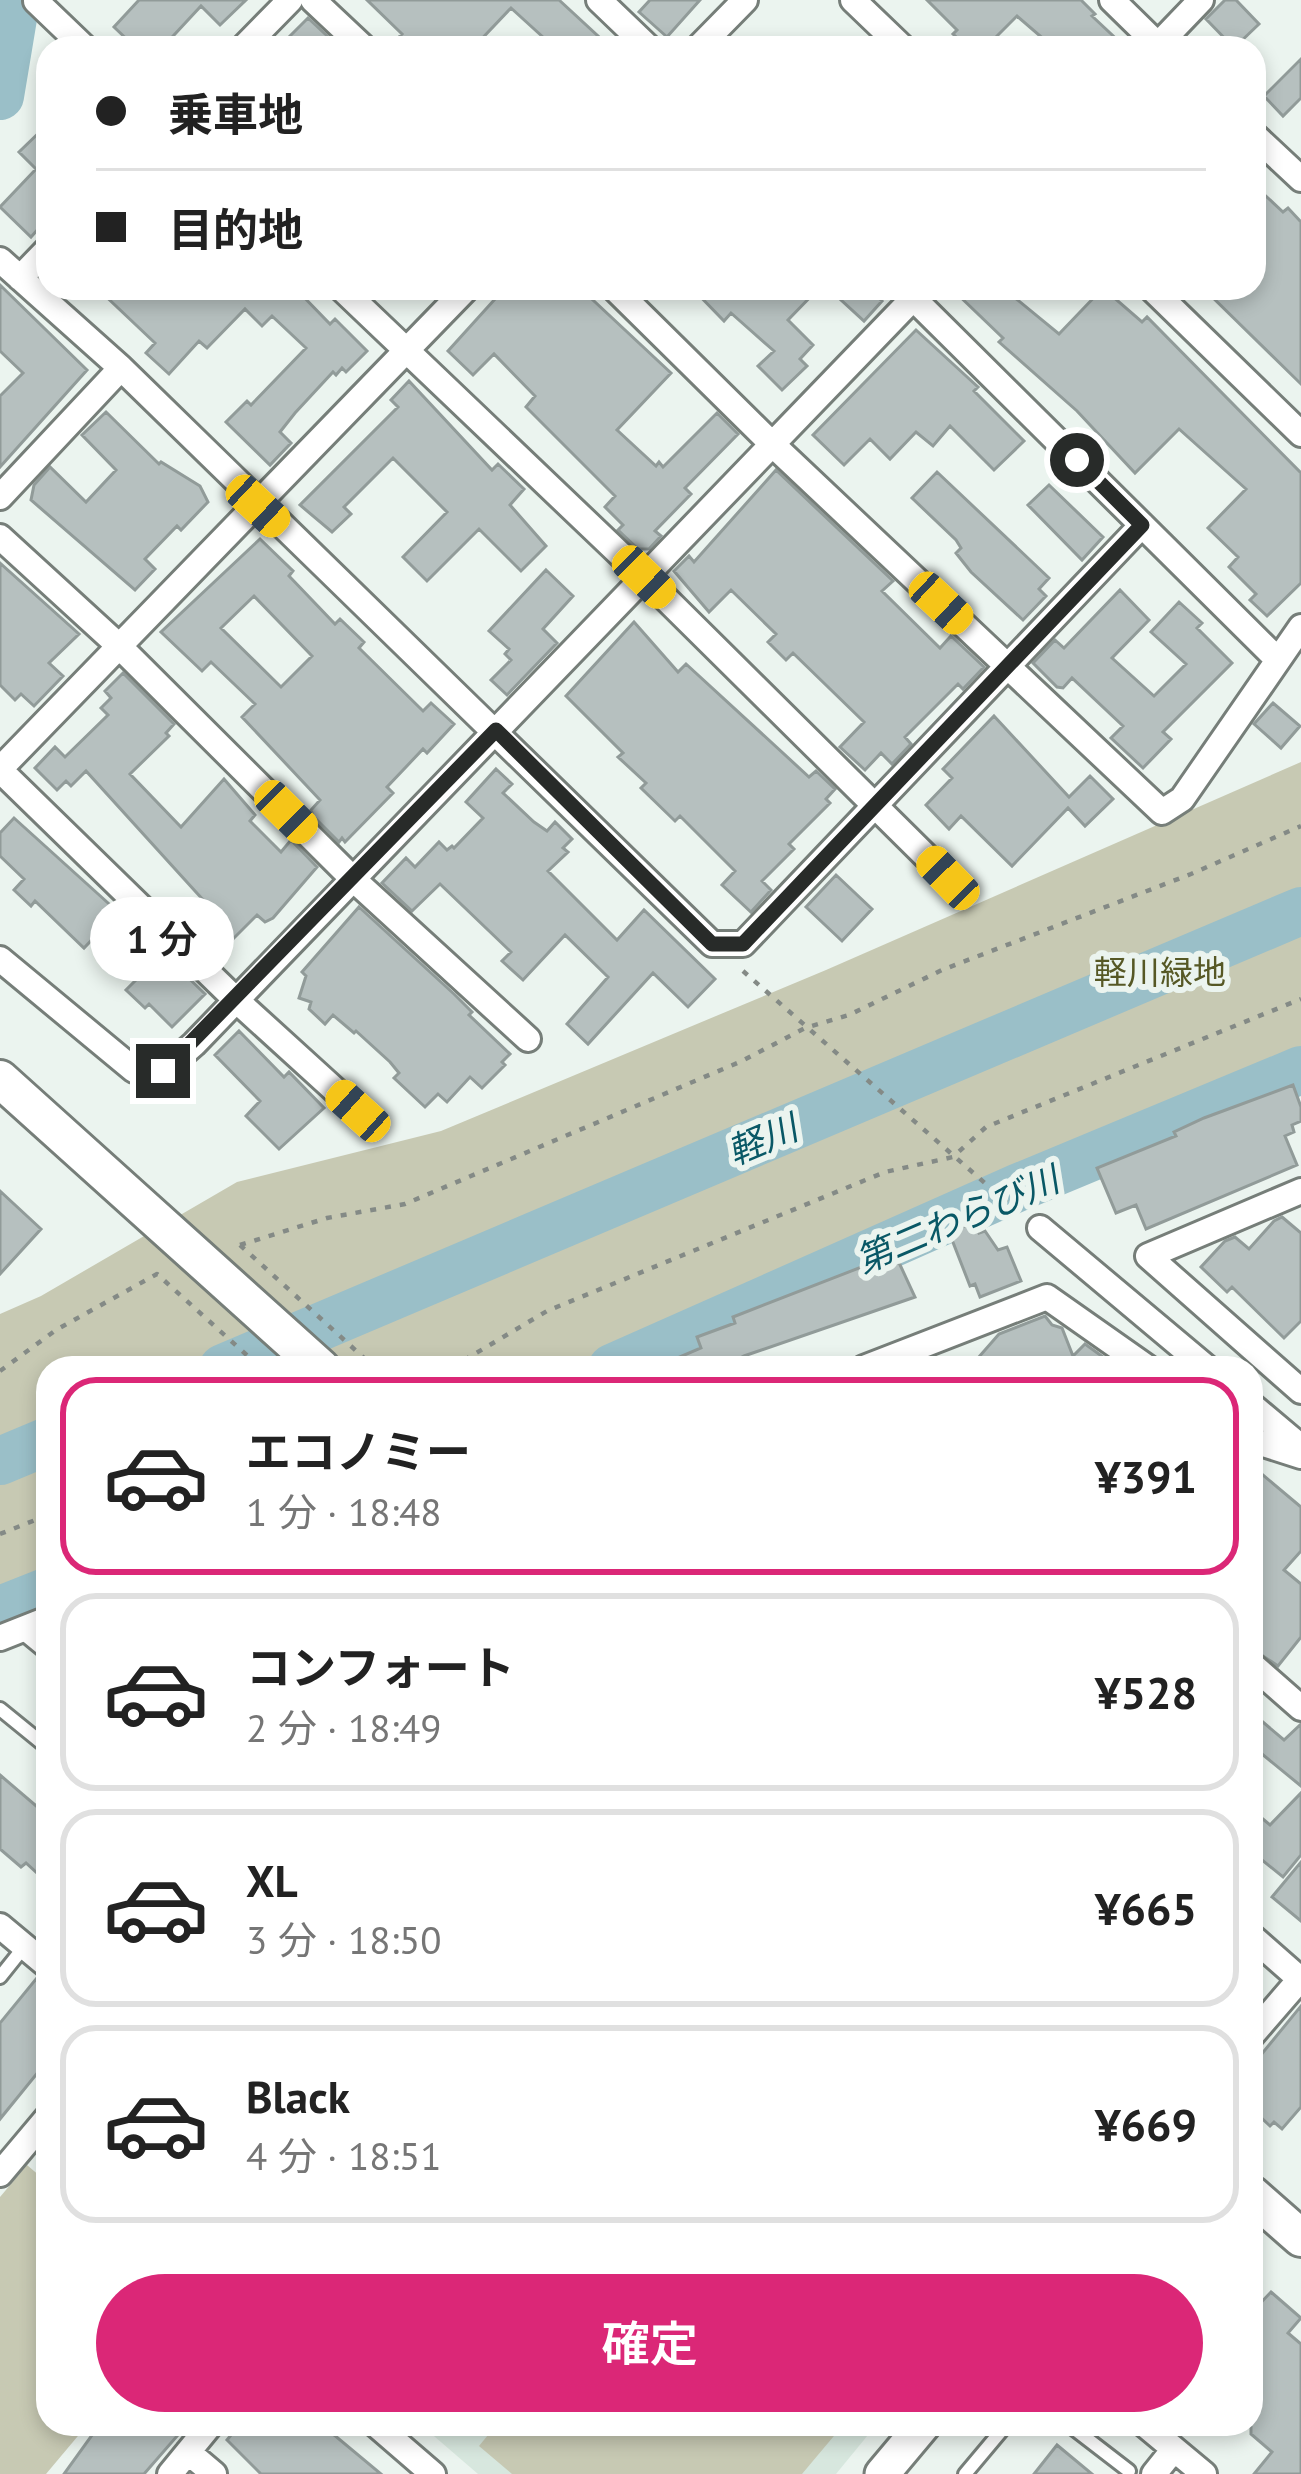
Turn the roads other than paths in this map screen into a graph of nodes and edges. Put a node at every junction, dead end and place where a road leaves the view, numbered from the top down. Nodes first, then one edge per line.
1 (290, 0) edge
2 (313, 0) edge
3 (599, 0) edge
4 (745, 0) edge
5 (853, 0) edge
6 (1112, 0) edge
7 (1201, 0) edge
8 (36, 1) edge
9 (73, 36) edge
10 (255, 36) edge
11 (351, 36) edge
12 (636, 36) edge
13 (710, 36) edge
14 (890, 36) edge
15 (1147, 36) edge
16 (1168, 36) edge
17 (1266, 146) edge
18 (1301, 179) edge
19 (0, 260) edge
20 (36, 261) edge
21 (20, 278) junction
22 (36, 292) edge
23 (45, 300) edge
24 (354, 300) edge
25 (456, 300) edge
26 (626, 300) edge
27 (906, 300) edge
28 (923, 300) edge
29 (1162, 300) edge
30 (408, 350) junction
31 (121, 368) junction
32 (1301, 434) edge
33 (772, 444) junction
34 (0, 496) edge
35 (258, 506) junction
36 (1142, 525) junction
37 (0, 537) edge
38 (644, 577) junction
39 (1301, 627) edge
40 (118, 645) junction
41 (1278, 660) junction
42 (1008, 667) junction
43 (496, 730) junction
44 (0, 769) edge
45 (877, 804) junction
46 (948, 878) dead end
47 (353, 879) junction
48 (0, 959) edge
49 (236, 1000) junction
50 (528, 1039) dead end
51 (0, 1079) edge
52 (358, 1111) dead end
53 (1298, 1196) edge
54 (1035, 1225) road end
55 (308, 1356) edge
56 (916, 1356) edge
57 (1131, 1356) edge
58 (1193, 1356) edge
59 (1261, 1356) edge
60 (1263, 1357) edge
61 (1301, 1391) edge
62 (1263, 1416) edge
63 (1263, 1443) edge
64 (1301, 1451) edge
65 (1263, 1675) edge
66 (1301, 1708) edge
67 (0, 1709) edge
68 (36, 1738) edge
69 (0, 1926) edge
70 (1263, 1946) edge
71 (25, 1947) junction
72 (36, 1956) edge
73 (0, 1977) edge
74 (1301, 1979) edge
75 (1263, 2022) edge
76 (36, 2138) edge
77 (0, 2174) edge
78 (1263, 2205) edge
79 (1301, 2238) edge
80 (201, 2436) edge
81 (389, 2436) edge
82 (914, 2436) edge
83 (997, 2436) edge
84 (1086, 2436) edge
85 (1158, 2436) edge
86 (1174, 2449) junction
87 (188, 2452) junction
88 (1141, 2473) edge
89 (170, 2474) edge
90 (214, 2474) edge
91 (433, 2474) edge
92 (882, 2474) edge
93 (965, 2474) edge
94 (1204, 2474) edge

1 - 10 street
2 - 11 street
3 - 12 street
4 - 13 street
5 - 14 street
6 - 15 street
7 - 16 street
8 - 9 street
17 - 18 street
19 - 21 street
20 - 21 street
21 - 22 street
23 - 31 street
24 - 30 street
25 - 30 street
26 - 33 street
27 - 33 street
28 - 36 street
29 - 32 street
30 - 35 street
30 - 38 street
31 - 34 street
31 - 35 street
33 - 38 street
33 - 42 street
35 - 40 street
35 - 43 street
36 - 41 street
36 - 42 street
37 - 40 street
38 - 43 street
38 - 45 street
39 - 41 street
40 - 44 street
40 - 47 street
41 - 42 street
42 - 45 street
43 - 45 street
43 - 47 street
44 - 49 street
45 - 46 street
47 - 49 street
47 - 50 street
48 - 49 street
49 - 52 street
51 - 55 main road
53 - 59 street
54 - 58 street
56 - 57 street
60 - 61 street
62 - 64 street
63 - 64 street
65 - 66 street
67 - 68 lane
69 - 71 street
70 - 74 street
71 - 72 street
71 - 73 lane
74 - 75 street
76 - 77 street
78 - 79 main road
80 - 87 street
81 - 91 street
82 - 92 street
83 - 93 lane
84 - 88 lane
85 - 86 street
86 - 88 street
86 - 94 street
87 - 89 street
87 - 90 street

